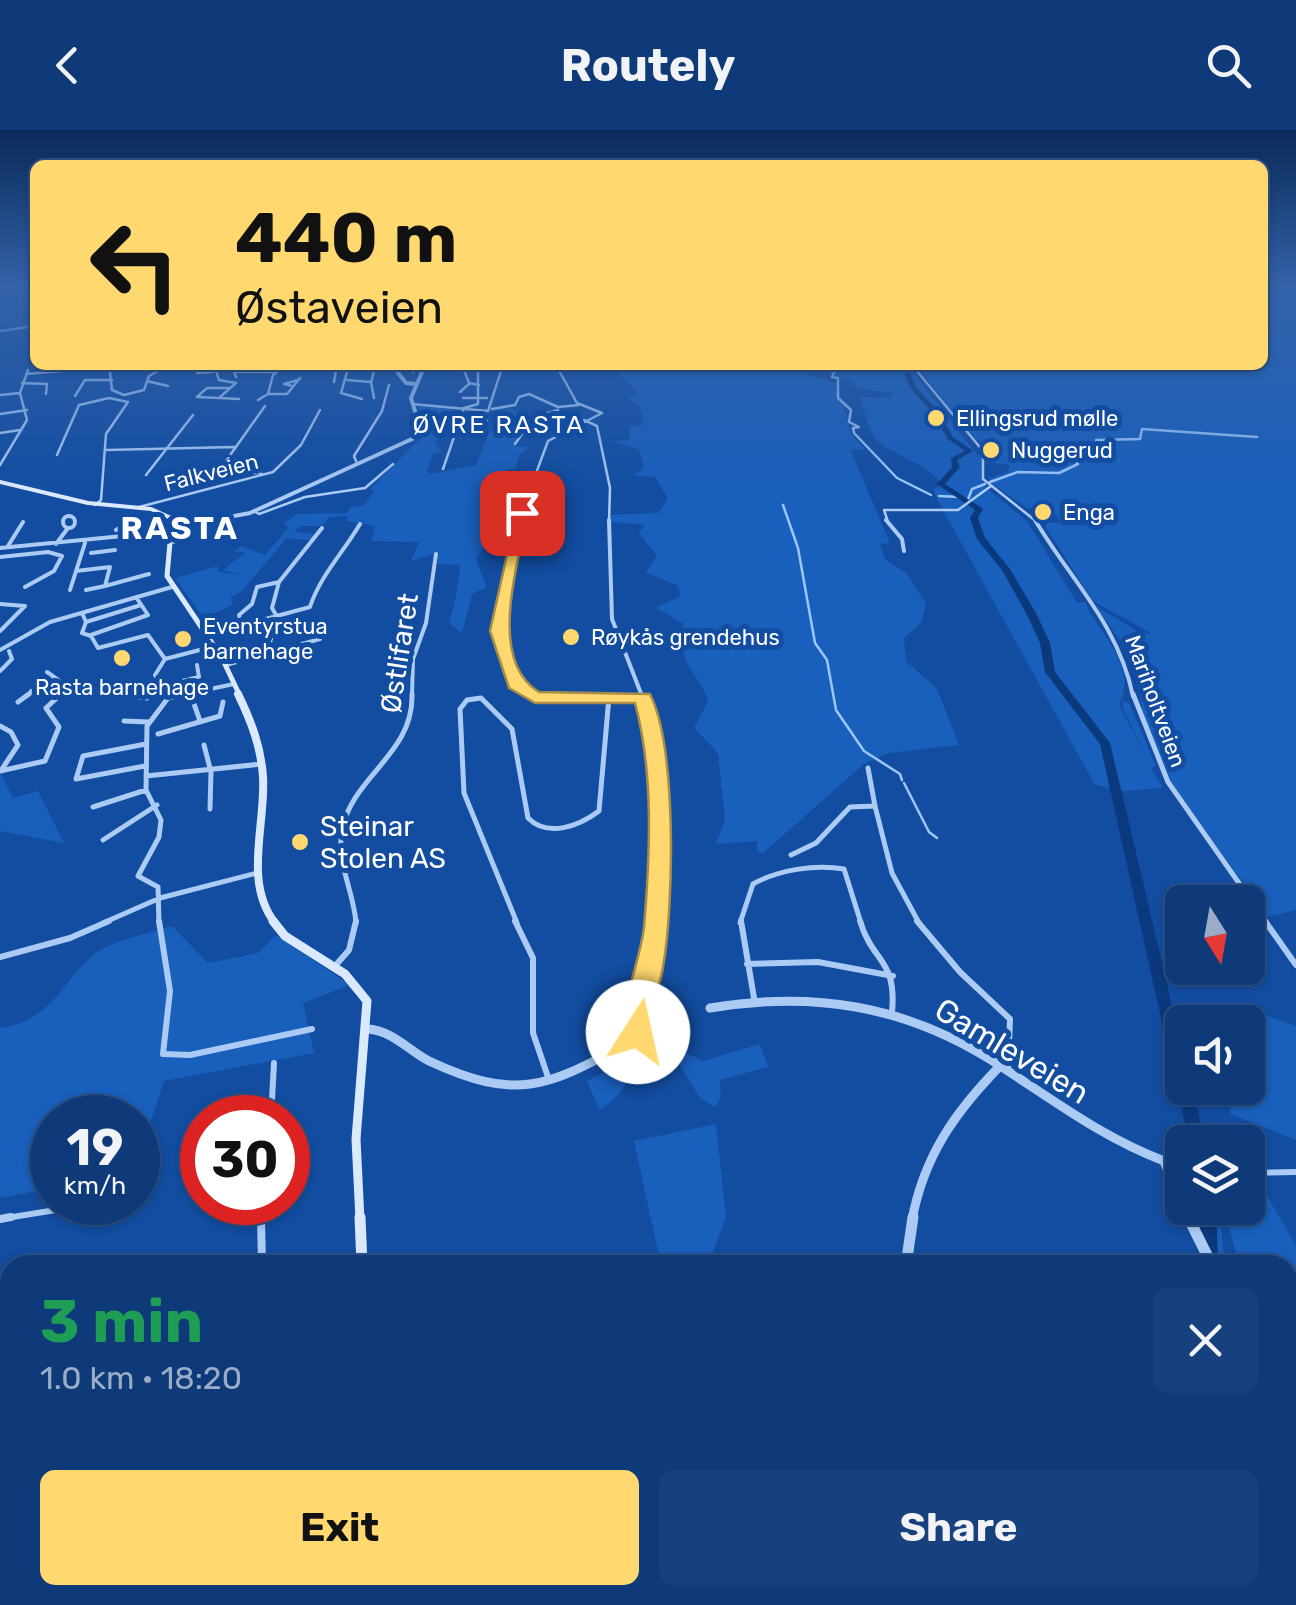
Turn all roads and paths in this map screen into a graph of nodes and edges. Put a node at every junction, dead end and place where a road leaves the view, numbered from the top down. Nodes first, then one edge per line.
1 (58, 370) edge
2 (162, 370) edge
3 (198, 370) edge
4 (233, 370) edge
5 (279, 370) edge
6 (348, 370) edge
7 (374, 370) edge
8 (396, 370) edge
9 (423, 370) edge
10 (464, 370) edge
11 (478, 370) edge
12 (501, 370) edge
13 (559, 370) edge
14 (916, 370) edge
15 (336, 371) dead end
16 (212, 372) joint
17 (276, 372) junction
18 (110, 373) dead end
19 (112, 380) junction
20 (347, 380) junction
21 (147, 381) junction
22 (212, 382) dead end
23 (334, 382) dead end
24 (370, 382) junction
25 (22, 384) junction
26 (416, 384) junction
27 (470, 384) junction
28 (388, 385) dead end
29 (479, 385) junction
30 (168, 386) dead end
31 (292, 386) junction
32 (207, 388) junction
33 (230, 388) junction
34 (460, 392) dead end
35 (20, 393) junction
36 (46, 394) dead end
37 (268, 394) junction
38 (0, 396) edge
39 (75, 396) dead end
40 (220, 398) junction
41 (239, 398) dead end
42 (362, 398) dead end
43 (374, 398) dead end
44 (463, 398) dead end
45 (478, 398) junction
46 (487, 398) dead end
47 (258, 400) dead end
48 (412, 404) junction
49 (578, 404) junction
50 (266, 406) dead end
51 (565, 408) junction
52 (492, 409) junction
53 (27, 410) junction
54 (320, 410) dead end
55 (463, 410) junction
56 (0, 414) edge
57 (193, 415) dead end
58 (487, 420) dead end
59 (584, 420) junction
60 (456, 421) junction
61 (20, 430) junction
62 (456, 430) junction
63 (0, 432) edge
64 (481, 436) dead end
65 (515, 444) dead end
66 (235, 447) junction
67 (166, 449) junction
68 (106, 450) junction
69 (57, 454) dead end
70 (356, 461) junction
71 (393, 464) dead end
72 (0, 465) edge
73 (443, 468) dead end
74 (265, 474) junction
75 (146, 475) dead end
76 (0, 482) edge
77 (991, 486) junction
78 (96, 504) junction
79 (139, 507) junction
80 (256, 512) junction
81 (119, 517) dead end
82 (23, 522) dead end
83 (360, 524) dead end
84 (68, 528) dead end
85 (180, 528) junction
86 (322, 528) dead end
87 (116, 530) dead end
88 (85, 543) junction
89 (56, 544) junction
90 (4, 546) edge
91 (115, 550) dead end
92 (904, 551) dead end
93 (91, 553) dead end
94 (436, 554) dead end
95 (0, 557) edge
96 (76, 571) junction
97 (148, 574) dead end
98 (279, 582) junction
99 (106, 586) junction
100 (25, 587) dead end
101 (172, 587) junction
102 (70, 590) dead end
103 (86, 590) dead end
104 (136, 598) junction
105 (0, 604) edge
106 (142, 604) junction
107 (82, 613) junction
108 (278, 618) junction
109 (86, 622) junction
110 (242, 626) junction
111 (226, 630) dead end
112 (0, 631) edge
113 (89, 635) junction
114 (320, 639) dead end
115 (215, 646) junction
116 (0, 650) edge
117 (272, 650) junction
118 (8, 651) dead end
119 (165, 659) junction
120 (196, 665) dead end
121 (226, 665) junction
122 (0, 671) edge
123 (62, 682) dead end
124 (73, 683) dead end
125 (234, 684) junction
126 (163, 688) junction
127 (155, 690) dead end
128 (30, 691) junction
129 (48, 694) dead end
130 (609, 697) junction
131 (168, 698) junction
132 (643, 698) junction
133 (194, 701) dead end
134 (18, 702) dead end
135 (223, 702) dead end
136 (200, 720) junction
137 (124, 721) dead end
138 (149, 722) junction
139 (0, 726) edge
140 (158, 734) dead end
141 (146, 742) junction
142 (204, 745) dead end
143 (262, 764) junction
144 (146, 766) junction
145 (868, 768) dead end
146 (0, 771) edge
147 (211, 772) junction
148 (146, 776) junction
149 (146, 790) junction
150 (157, 804) junction
151 (874, 806) junction
152 (93, 807) dead end
153 (210, 809) dead end
154 (103, 840) dead end
155 (791, 855) dead end
156 (257, 873) junction
157 (160, 898) junction
158 (0, 957) edge
159 (746, 964) junction
160 (1296, 965) edge
161 (335, 966) junction
162 (892, 976) junction
163 (754, 998) junction
164 (710, 1008) dead end
165 (892, 1013) junction
166 (312, 1029) dead end
167 (368, 1029) junction
168 (640, 1036) joint
169 (274, 1063) dead end
170 (1004, 1068) junction
171 (550, 1083) junction
172 (272, 1095) edge
173 (1164, 1161) edge
174 (1296, 1172) edge
175 (1265, 1173) edge
176 (30, 1214) edge
177 (0, 1219) edge
178 (261, 1225) edge
179 (1192, 1225) edge
180 (262, 1255) edge
181 (362, 1255) edge
182 (907, 1255) edge
183 (1207, 1255) edge

1 - 25 street
2 - 21 street
3 - 16 street
4 - 17 street
5 - 17 street
6 - 20 street
7 - 24 street
8 - 26 street
9 - 26 street
10 - 27 street
11 - 29 street
12 - 52 street
13 - 49 street
14 - 77 street
15 - 23 street
16 - 33 street
17 - 37 street
18 - 19 street
19 - 21 street
19 - 39 street
20 - 24 street
20 - 42 street
21 - 30 street
22 - 32 street
24 - 43 street
25 - 35 street
25 - 36 street
26 - 48 street
27 - 29 street
27 - 34 street
28 - 70 street
29 - 45 street
31 - 31 street
31 - 37 street
32 - 33 street
32 - 40 street
33 - 40 street
35 - 38 street
35 - 53 street
37 - 47 street
40 - 41 street
44 - 45 street
45 - 46 street
45 - 55 street
48 - 55 street
48 - 70 street
49 - 51 street
49 - 59 street
50 - 66 street
51 - 52 street
51 - 65 street
52 - 55 street
53 - 56 street
53 - 61 street
54 - 74 street, Falkveien
55 - 60 street
57 - 67 street
58 - 60 street
59 - 130 street
59 - 132 street
60 - 62 street
61 - 63 street
61 - 72 street
62 - 64 street
62 - 73 street
66 - 67 street
66 - 74 street
67 - 68 street
67 - 75 street
68 - 69 street
68 - 78 street
70 - 80 street
71 - 80 street
74 - 79 street, Falkveien
76 - 78 main road
77 - 92 street
77 - 160 street, Mariholtveien
78 - 79 main road
79 - 85 main road
80 - 85 street
81 - 87 street
82 - 90 street
83 - 108 street
84 - 89 street
85 - 88 street
85 - 101 main road
86 - 98 street
88 - 89 street
88 - 96 street
89 - 90 street
91 - 93 street
94 - 161 street, Østlifaret
95 - 100 street
96 - 99 street
96 - 102 street
97 - 99 street
98 - 108 street
98 - 110 street
99 - 103 street
101 - 104 street
101 - 115 main road
104 - 106 street
104 - 107 street
105 - 112 street
106 - 109 street
106 - 113 street
107 - 109 street
107 - 116 street
108 - 110 street
108 - 117 street
109 - 113 street
110 - 111 street
113 - 119 street
114 - 117 street
115 - 119 street
115 - 121 main road
117 - 121 street
118 - 122 street
119 - 126 street
120 - 126 street
121 - 125 main road
123 - 128 street
124 - 146 street
125 - 131 street
125 - 143 main road
126 - 127 street
126 - 131 street
128 - 129 street
128 - 134 street
130 - 132 street
130 - 171 street
131 - 138 street
132 - 168 street
133 - 136 street
135 - 136 street
136 - 140 street
137 - 138 street
138 - 141 street
139 - 146 street
141 - 144 street
141 - 144 street
142 - 147 street
143 - 147 street
143 - 156 main road
144 - 148 street
145 - 151 street
147 - 148 street
147 - 153 street
148 - 149 street
149 - 150 street
149 - 152 street
150 - 154 street
150 - 157 street
151 - 155 street
151 - 170 street
156 - 157 street
156 - 161 main road
157 - 158 street
157 - 166 street
159 - 162 street
159 - 162 street
159 - 163 street
161 - 167 main road
162 - 165 street
163 - 164 street, Gamleveien
163 - 165 street, Gamleveien
165 - 170 street, Gamleveien
167 - 171 street
167 - 181 main road
168 - 171 street
169 - 172 street
170 - 173 street, Gamleveien
170 - 182 street
174 - 175 street
176 - 177 street
178 - 180 street
179 - 183 street

